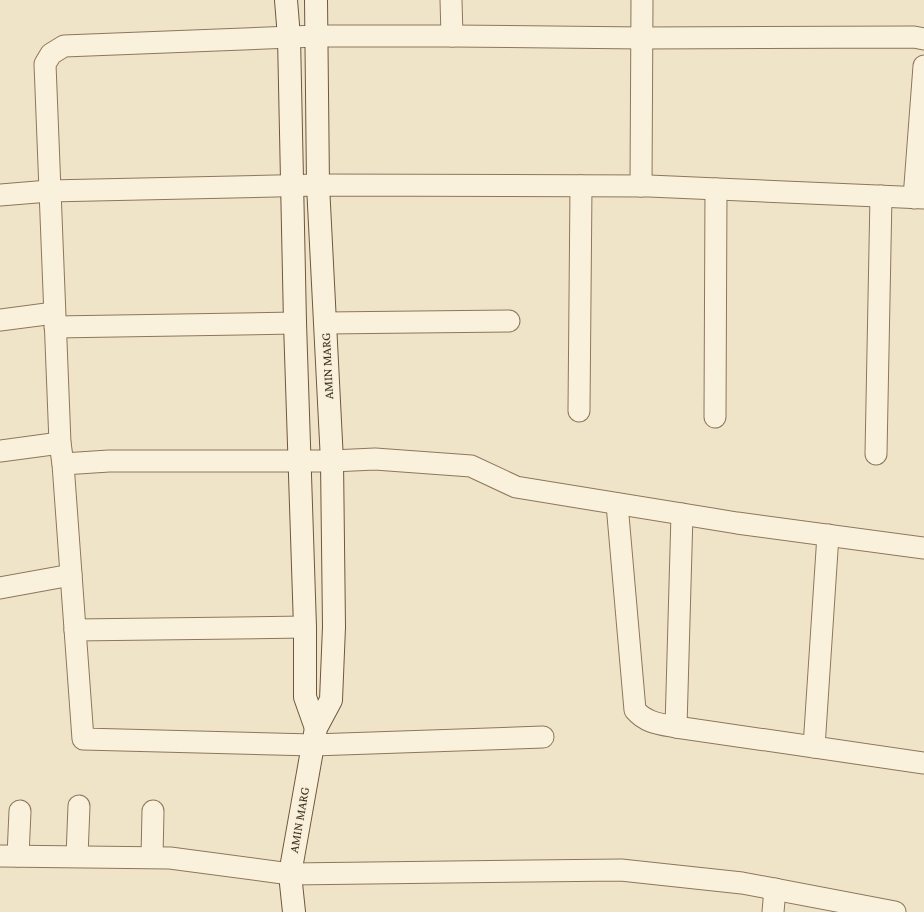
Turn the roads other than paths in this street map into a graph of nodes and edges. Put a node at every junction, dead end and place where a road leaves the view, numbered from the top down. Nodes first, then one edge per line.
1 (286, 0) edge
2 (316, 0) edge
3 (451, 0) edge
4 (642, 0) edge
5 (317, 36) junction
6 (452, 36) junction
7 (289, 37) junction
8 (642, 38) junction
9 (924, 39) edge
10 (924, 66) edge
11 (318, 185) junction
12 (292, 186) junction
13 (581, 186) junction
14 (641, 186) junction
15 (716, 189) junction
16 (49, 191) junction
17 (0, 195) edge
18 (881, 196) junction
19 (919, 198) edge
20 (0, 320) edge
21 (55, 320) junction
22 (509, 321) dead end
23 (295, 323) junction
24 (325, 323) junction
25 (579, 411) dead end
26 (715, 418) dead end
27 (60, 443) junction
28 (0, 451) edge
29 (876, 454) dead end
30 (300, 461) junction
31 (332, 461) junction
32 (63, 464) junction
33 (617, 504) junction
34 (682, 514) junction
35 (828, 535) junction
36 (924, 548) edge
37 (71, 575) junction
38 (0, 588) edge
39 (305, 627) junction
40 (75, 630) junction
41 (676, 727) junction
42 (315, 737) junction
43 (543, 737) dead end
44 (814, 747) junction
45 (924, 763) edge
46 (80, 806) dead end
47 (20, 811) dead end
48 (153, 811) dead end
49 (151, 853) junction
50 (12, 854) edge
51 (78, 854) junction
52 (290, 874) junction
53 (775, 889) junction
54 (294, 912) edge
55 (773, 912) edge
56 (895, 912) edge

1 - 7 main road, AMIN MARG
2 - 5 main road, AMIN MARG
3 - 6 street
4 - 8 street
5 - 6 street
5 - 7 street
5 - 11 main road, AMIN MARG
6 - 8 street
7 - 12 main road, AMIN MARG
7 - 16 street
8 - 9 street
8 - 14 street
10 - 19 street
11 - 12 street
11 - 13 street
11 - 24 main road, AMIN MARG
12 - 16 street
12 - 23 main road, AMIN MARG
13 - 14 street
13 - 25 street
14 - 15 street
15 - 18 street
15 - 26 street
16 - 17 street
16 - 21 street
18 - 19 street
18 - 29 street
20 - 21 street
21 - 23 street
21 - 27 street
22 - 24 street
23 - 30 main road, AMIN MARG
24 - 31 main road, AMIN MARG
27 - 28 street
27 - 32 street
30 - 31 street
30 - 32 street
30 - 39 main road, AMIN MARG
31 - 33 street
31 - 42 main road, AMIN MARG
32 - 37 street
33 - 34 street
33 - 41 street
34 - 35 street
34 - 41 street
35 - 36 street
35 - 44 street
37 - 38 street
37 - 40 street
39 - 40 street
39 - 42 main road, AMIN MARG
40 - 42 street
41 - 44 street
42 - 43 street
42 - 52 main road, AMIN MARG
44 - 45 street
46 - 51 street
47 - 50 street
48 - 49 street
49 - 51 street
49 - 52 street
50 - 51 street
52 - 53 street
52 - 54 main road, AMIN MARG
53 - 55 street
53 - 56 street

